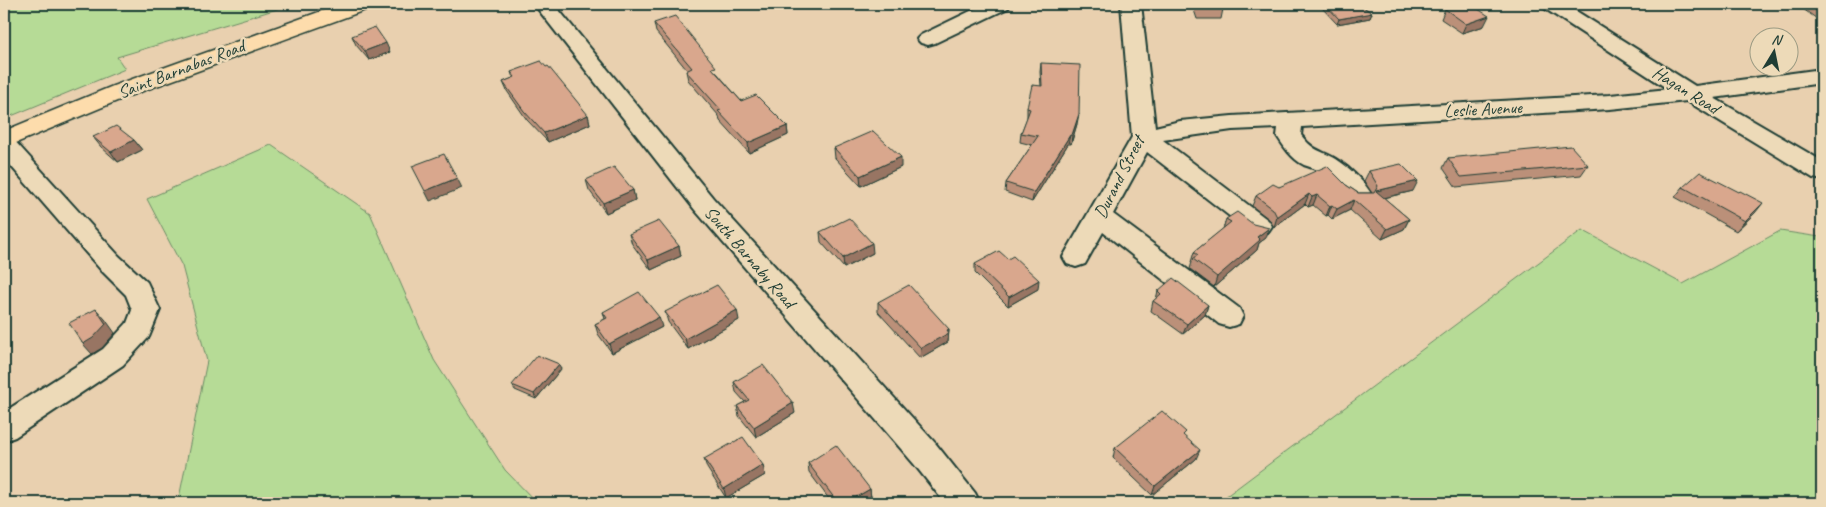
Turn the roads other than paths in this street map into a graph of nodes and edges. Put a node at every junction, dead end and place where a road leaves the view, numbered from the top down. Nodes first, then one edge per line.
1 (360, 4) edge
2 (544, 4) edge
3 (1001, 4) edge
4 (1131, 4) edge
5 (1551, 4) edge
6 (928, 40) dead end
7 (1822, 76) edge
8 (1691, 94) junction
9 (1288, 123) junction
10 (1144, 137) junction
11 (4, 142) edge
12 (1822, 172) edge
13 (1360, 195) edge
14 (1099, 216) junction
15 (1259, 226) edge
16 (1076, 257) dead end
17 (1229, 316) dead end
18 (4, 428) edge
19 (964, 503) edge

1 - 11 main road, Saint Barnabas Road
2 - 19 street, South Barnaby Road
3 - 6 street
4 - 10 street, Durand Street
5 - 8 street, Hagan Road
7 - 8 street, Leslie Avenue
8 - 9 street, Leslie Avenue
8 - 12 street, Hagan Road
9 - 10 street, Leslie Avenue
9 - 13 street
10 - 14 street, Durand Street
10 - 15 street
11 - 18 street
14 - 16 street, Durand Street
14 - 17 street

